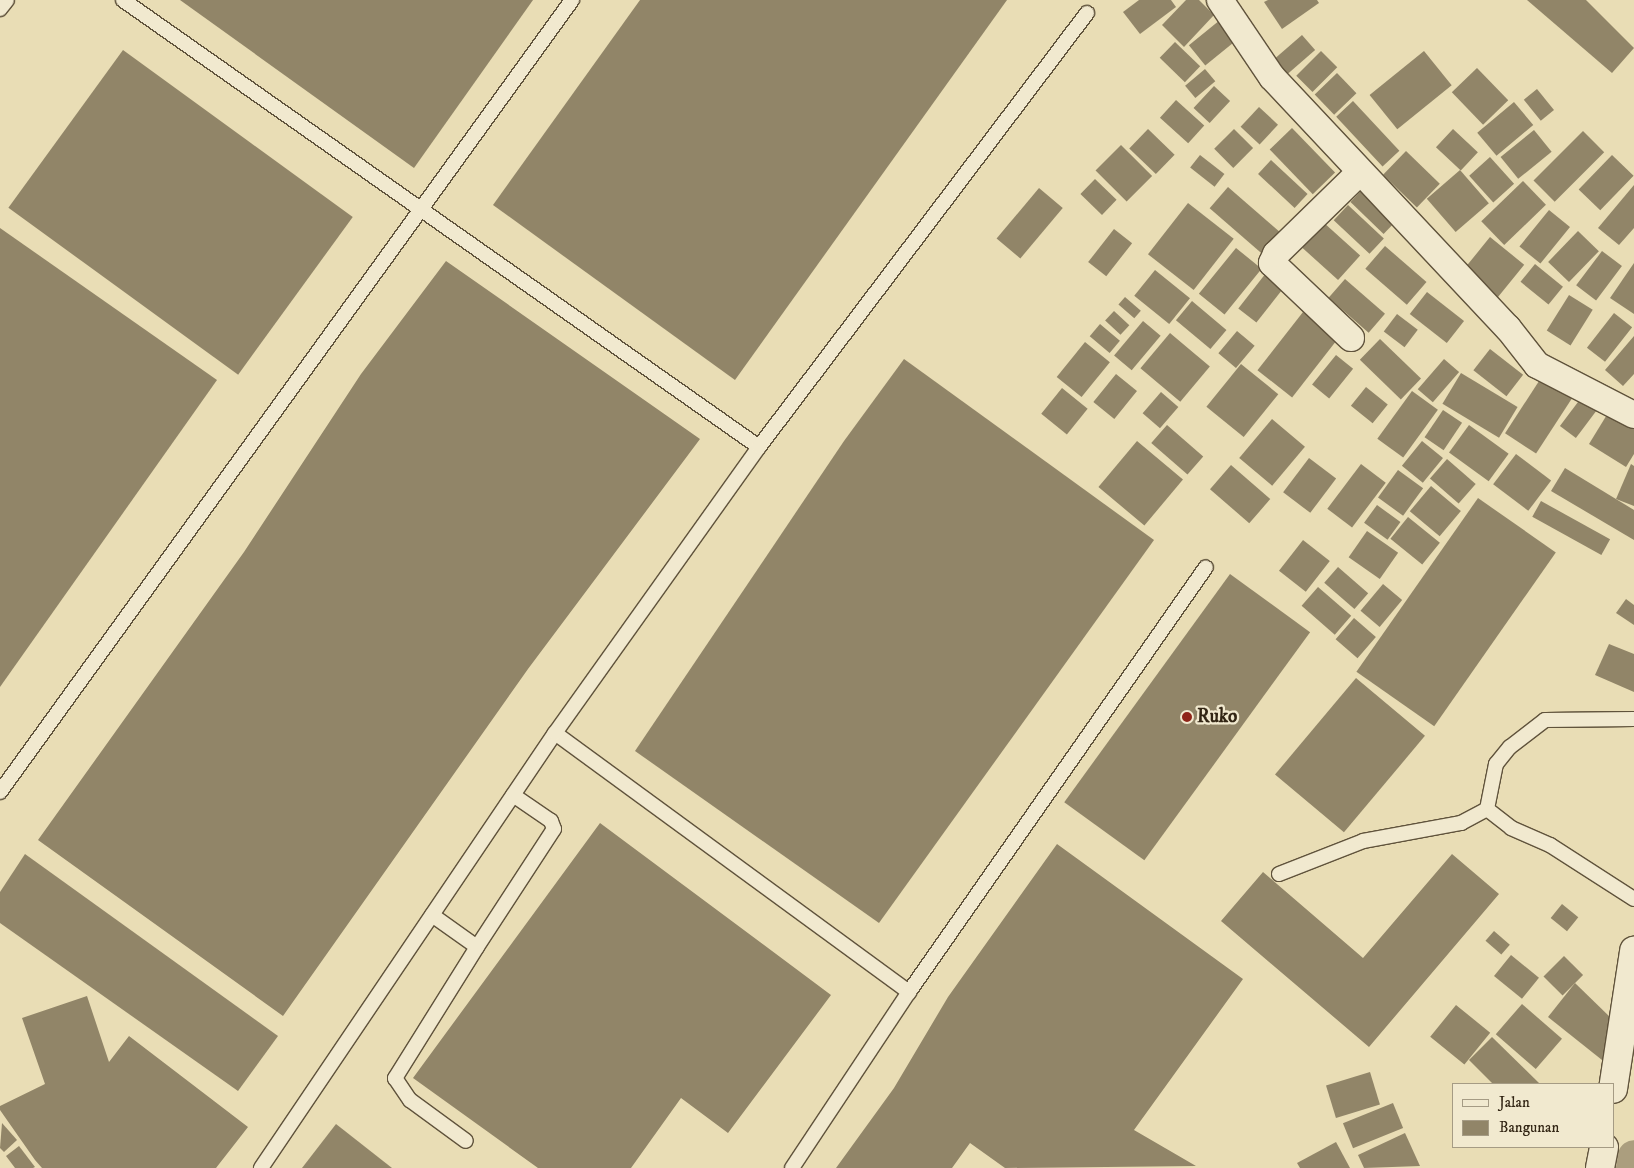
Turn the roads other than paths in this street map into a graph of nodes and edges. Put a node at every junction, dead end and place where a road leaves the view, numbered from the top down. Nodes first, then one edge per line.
1 (7, 0) edge
2 (123, 0) edge
3 (572, 0) edge
4 (1220, 0) edge
5 (0, 9) edge
6 (1087, 12) dead end
7 (1360, 172) junction
8 (422, 209) junction
9 (1351, 338) dead end
10 (1634, 415) edge
11 (758, 447) junction
12 (1206, 567) dead end
13 (1634, 719) edge
14 (555, 733) junction
15 (0, 792) edge
16 (513, 795) junction
17 (1487, 809) junction
18 (1279, 874) dead end
19 (1634, 899) edge
20 (432, 915) junction
21 (477, 947) junction
22 (1634, 956) edge
23 (910, 992) junction
24 (1614, 1083) edge
25 (466, 1141) dead end
26 (1604, 1148) edge
27 (261, 1168) edge
28 (792, 1168) edge
29 (1600, 1168) edge

1 - 5 lane
2 - 8 lane
3 - 8 lane
4 - 7 street
6 - 11 lane
7 - 9 street
7 - 10 street
8 - 11 lane
8 - 15 lane
11 - 14 lane
12 - 23 lane
13 - 17 lane
14 - 16 lane
14 - 23 lane
16 - 20 lane
16 - 21 lane
17 - 18 lane
17 - 19 lane
20 - 21 lane
20 - 27 lane
21 - 25 lane
22 - 24 main road
23 - 28 lane
26 - 29 main road

